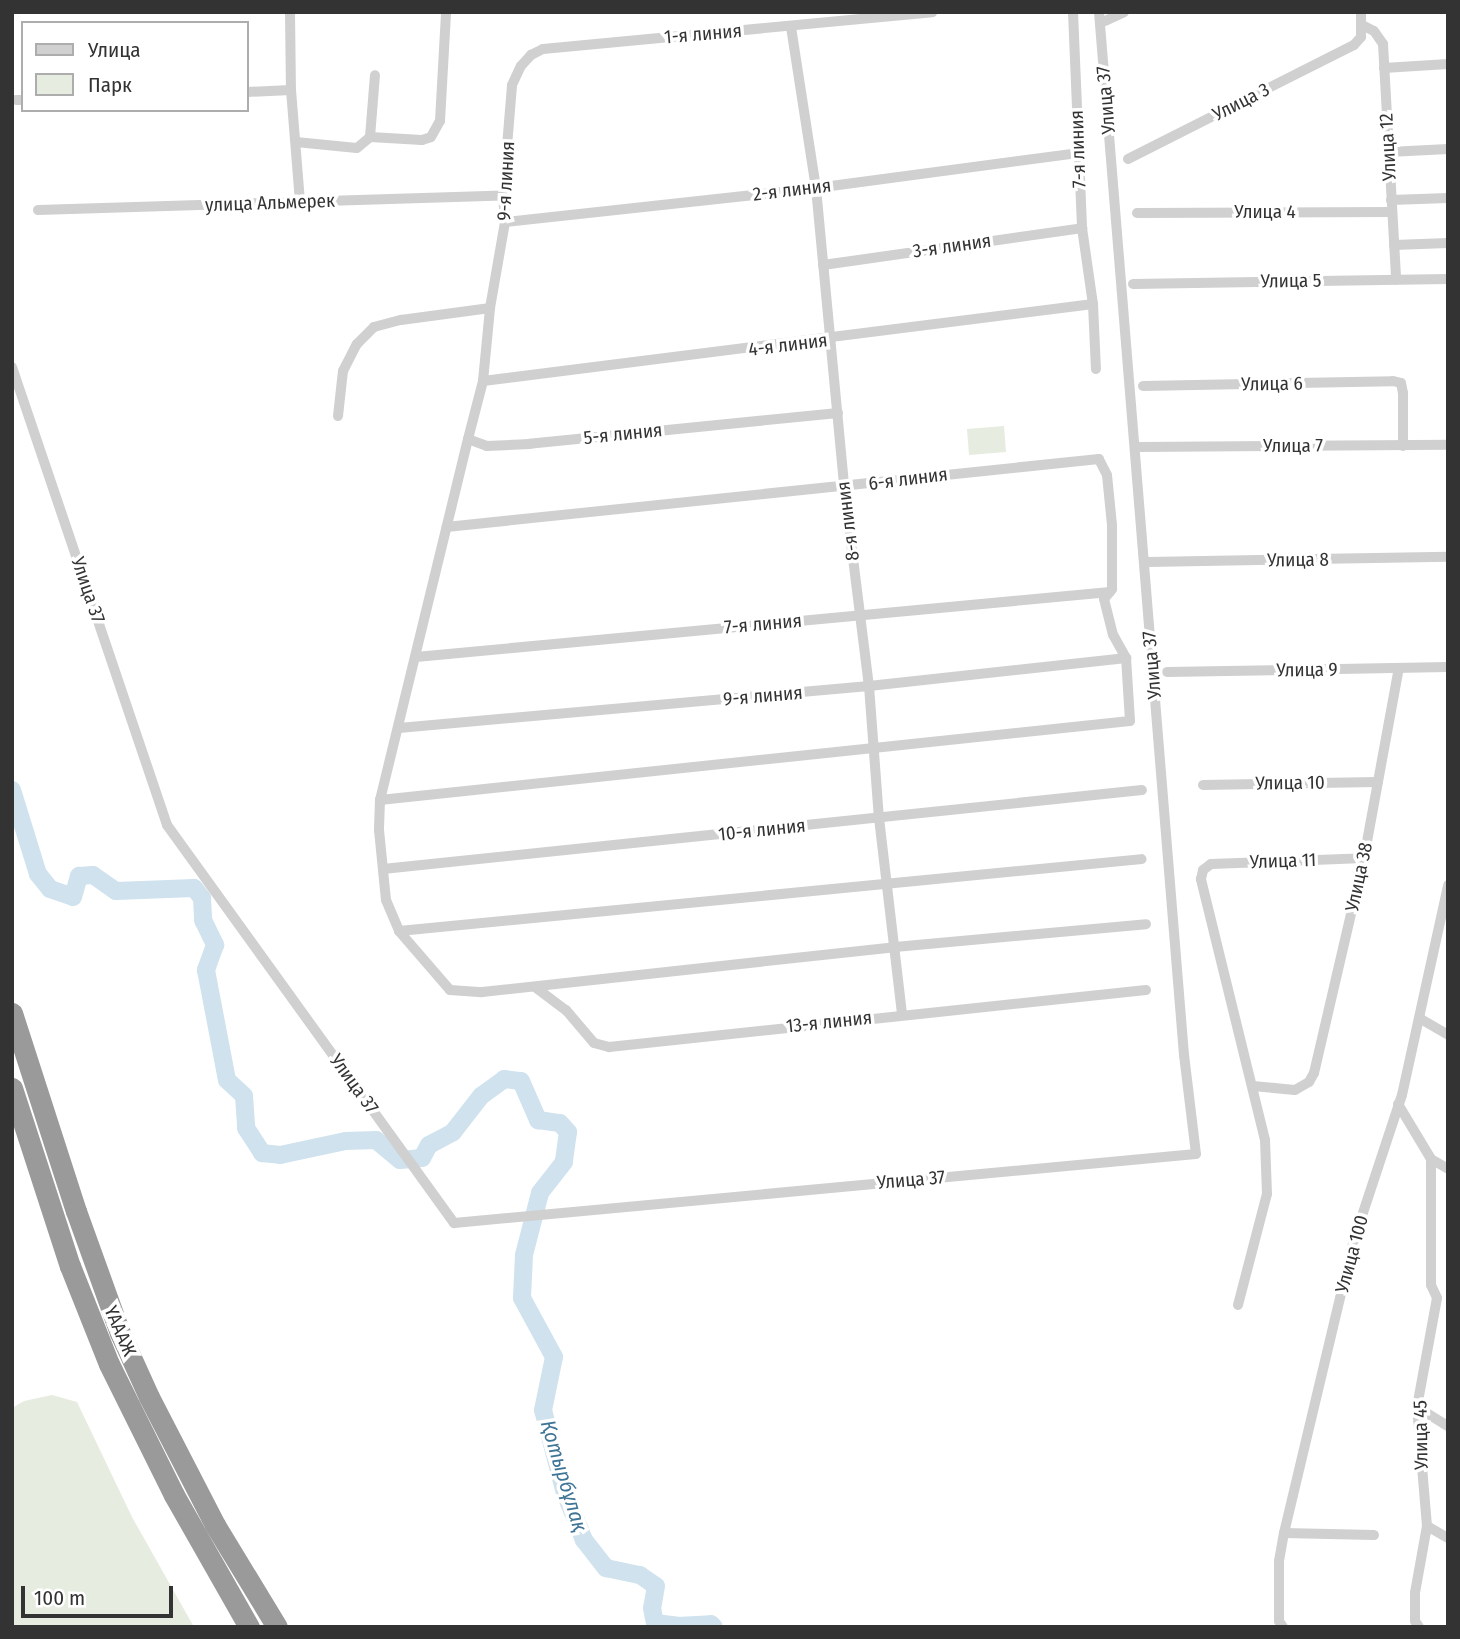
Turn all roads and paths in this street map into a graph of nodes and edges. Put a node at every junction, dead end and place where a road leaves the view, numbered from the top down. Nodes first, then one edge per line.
1 (290, 12) edge
2 (446, 12) edge
3 (932, 12) edge
4 (1073, 12) edge
5 (1124, 12) edge
6 (1361, 12) edge
7 (1102, 17) edge
8 (1362, 25) junction
9 (791, 27) junction
10 (1448, 64) edge
11 (521, 66) joint
12 (1384, 68) junction
13 (375, 75) dead end
14 (291, 90) junction
15 (248, 92) edge
16 (370, 136) junction
17 (296, 142) junction
18 (1448, 149) edge
19 (1389, 152) junction
20 (1078, 153) junction
21 (1128, 159) dead end
22 (816, 188) junction
23 (503, 195) junction
24 (1448, 198) edge
25 (300, 202) junction
26 (1392, 206) junction
27 (38, 210) dead end
28 (1138, 213) dead end
29 (505, 222) junction
30 (1082, 228) junction
31 (1448, 243) edge
32 (1394, 245) junction
33 (823, 265) junction
34 (1448, 279) edge
35 (1396, 280) junction
36 (1133, 284) dead end
37 (1093, 304) junction
38 (490, 307) junction
39 (829, 340) junction
40 (12, 367) edge
41 (1096, 369) dead end
42 (483, 381) junction
43 (1143, 386) dead end
44 (838, 413) junction
45 (338, 416) dead end
46 (468, 439) junction
47 (1448, 445) edge
48 (1403, 446) junction
49 (1139, 447) dead end
50 (844, 486) junction
51 (447, 527) junction
52 (1448, 557) edge
53 (1148, 562) dead end
54 (1110, 592) junction
55 (860, 615) junction
56 (416, 657) junction
57 (1126, 658) junction
58 (1448, 667) edge
59 (1399, 668) junction
60 (1167, 673) dead end
61 (869, 686) junction
62 (399, 728) junction
63 (874, 746) junction
64 (1378, 782) junction
65 (1202, 785) dead end
66 (1142, 790) dead end
67 (380, 800) junction
68 (879, 818) junction
69 (1364, 858) junction
70 (1142, 859) dead end
71 (383, 869) junction
72 (886, 883) junction
73 (1448, 885) edge
74 (1445, 911) edge
75 (1146, 924) dead end
76 (399, 931) junction
77 (895, 947) junction
78 (535, 987) junction
79 (1146, 990) dead end
80 (12, 1013) edge
81 (902, 1015) junction
82 (1419, 1018) junction
83 (1448, 1035) edge
84 (1253, 1086) junction
85 (12, 1088) edge
86 (1398, 1104) junction
87 (1431, 1158) junction
88 (1448, 1169) edge
89 (1437, 1298) junction
90 (1238, 1305) dead end
91 (1448, 1305) edge
92 (1417, 1408) junction
93 (1448, 1426) edge
94 (1427, 1525) junction
95 (1284, 1533) junction
96 (1374, 1535) dead end
97 (1448, 1538) edge
98 (1416, 1625) edge
99 (249, 1627) edge
100 (277, 1627) edge
101 (1283, 1627) edge

1 - 14 street
2 - 16 street
3 - 9 street, 1-я линия
4 - 20 street, 7-я линия
5 - 7 street
6 - 8 street
7 - 40 street, Улица 37
8 - 12 street, Улица 12
8 - 21 street, Улица 3
9 - 11 street, 1-я линия
9 - 22 street, 8-я линия
10 - 12 street
11 - 23 street, 9-я линия
12 - 19 street, Улица 12
13 - 16 street
14 - 15 street
14 - 17 street
16 - 17 street
17 - 25 street
18 - 19 street
19 - 26 street, Улица 12
20 - 22 street, 2-я линия
20 - 30 street, 7-я линия
22 - 29 street, 2-я линия
22 - 33 street, 8-я линия
23 - 25 street, улица Альмерек
23 - 29 street, 9-я линия
24 - 26 street, Улица 4
25 - 27 street, улица Альмерек
26 - 28 street, Улица 4
26 - 32 street, Улица 12
29 - 38 street, 9-я линия
30 - 33 street, 3-я линия
30 - 37 street, 7-я линия
31 - 32 street
32 - 35 street, Улица 12
33 - 39 street, 8-я линия
34 - 35 street, Улица 5
35 - 36 street, Улица 5
37 - 39 street, 4-я линия
37 - 41 street, 7-я линия
38 - 42 street, 9-я линия
38 - 45 street
39 - 42 street, 4-я линия
39 - 44 street, 8-я линия
42 - 46 street
43 - 48 street, Улица 6
44 - 46 street, 5-я линия
44 - 50 street, 8-я линия
46 - 51 street
47 - 48 street, Улица 7
48 - 49 street, Улица 7
50 - 51 street, 6-я линия
50 - 54 street, 6-я линия
50 - 55 street, 8-я линия
51 - 56 street
52 - 53 street, Улица 8
54 - 55 street, 7-я линия
54 - 57 street, 6-я линия
55 - 56 street, 7-я линия
55 - 61 street, 8-я линия
56 - 62 street
57 - 61 street, 9-я линия
57 - 63 street, 6-я линия
58 - 59 street, Улица 9
59 - 60 street, Улица 9
59 - 64 street, Улица 38
61 - 62 street, 9-я линия
61 - 63 street, 8-я линия
62 - 67 street
63 - 67 street
63 - 68 street, 8-я линия
64 - 65 street, Улица 10
64 - 69 street, Улица 38
66 - 68 street, 10-я линия
67 - 71 street
68 - 71 street, 10-я линия
68 - 72 street, 8-я линия
69 - 84 street, Улица 38
69 - 84 street, Улица 11
70 - 72 street
71 - 76 street
72 - 76 street
72 - 77 street, 8-я линия
73 - 74 street, Улица 100
74 - 82 street, Улица 100
75 - 77 street
76 - 78 street
77 - 78 street
77 - 81 street, 8-я линия
78 - 81 street, 13-я линия
79 - 81 street, 13-я линия
80 - 100 highway, ҮАААЖ
82 - 83 street
82 - 86 street, Улица 100
84 - 90 street
85 - 99 highway, ҮАААЖ
86 - 87 street
86 - 95 street, Улица 100
87 - 88 street
87 - 89 street, Улица 45
89 - 91 street
89 - 92 street, Улица 45
92 - 93 street
92 - 94 street, Улица 45
94 - 97 street
94 - 98 street, Улица 45
95 - 96 street
95 - 101 street, Улица 100

